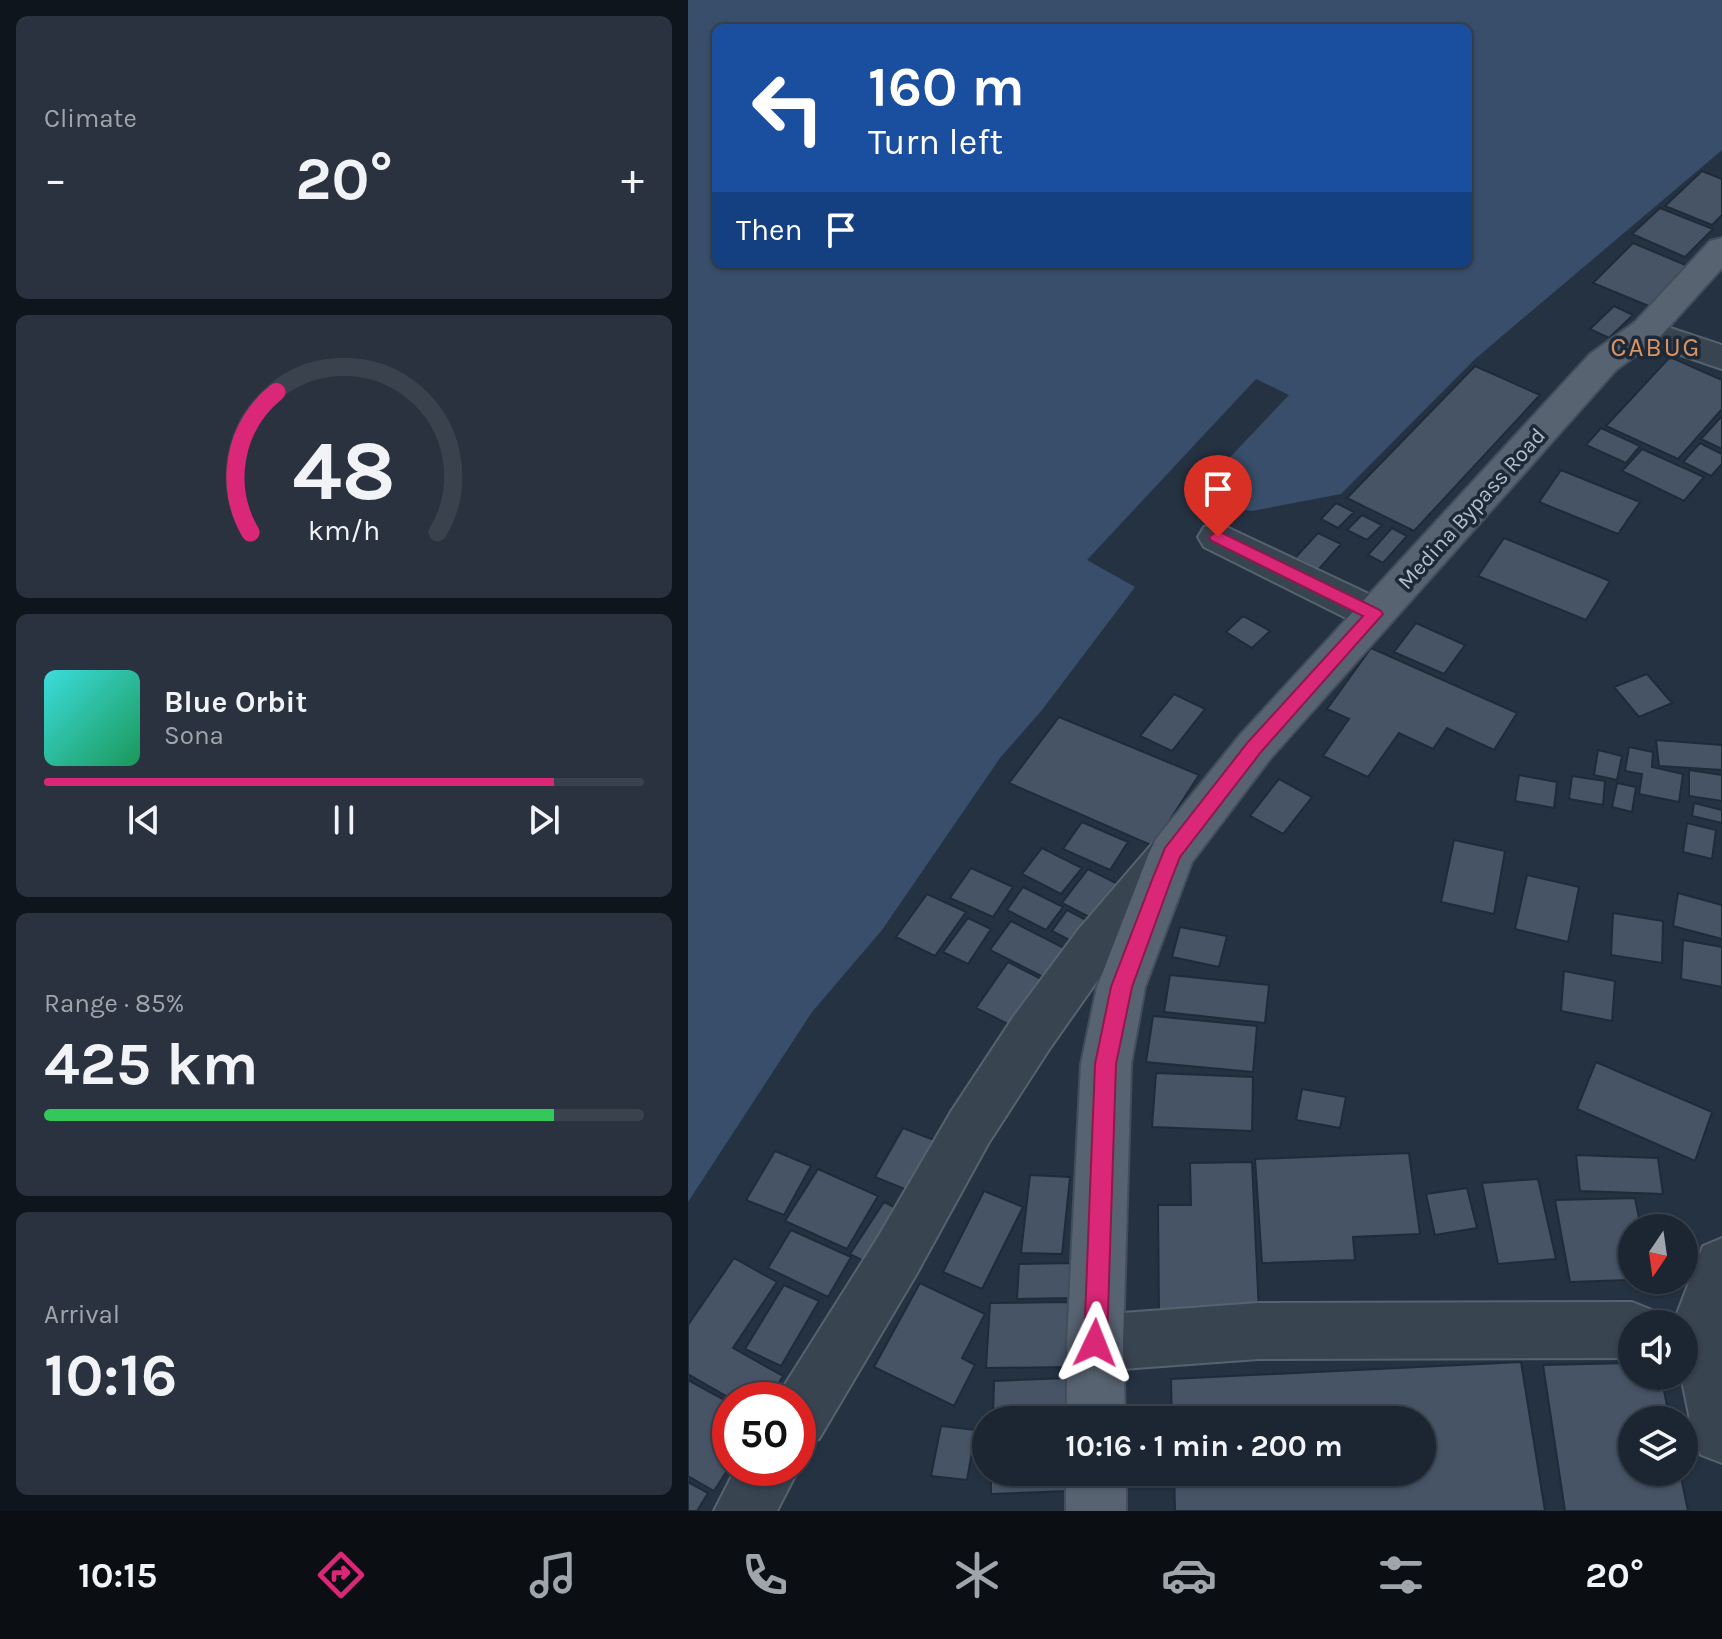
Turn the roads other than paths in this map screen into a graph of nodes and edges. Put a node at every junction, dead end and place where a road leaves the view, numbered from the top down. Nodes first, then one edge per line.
1 (1722, 248) edge
2 (1646, 331) junction
3 (1722, 358) edge
4 (1218, 537) dead end
5 (1374, 614) junction
6 (1172, 853) junction
7 (1722, 1265) edge
8 (1698, 1317) edge
9 (1618, 1330) edge
10 (1095, 1343) junction
11 (1698, 1351) edge
12 (816, 1389) edge
13 (1096, 1406) edge
14 (1722, 1434) edge
15 (759, 1486) edge
16 (1096, 1486) edge
17 (744, 1511) edge
18 (1096, 1511) edge

1 - 2 main road, Medina Bypass Road
2 - 3 street
2 - 5 main road, Medina Bypass Road
4 - 5 street
5 - 6 main road, Medina Bypass Road
6 - 10 main road, Medina Bypass Road
6 - 12 street
7 - 8 street
9 - 10 street
10 - 13 main road, Medina Bypass Road
11 - 14 street
15 - 17 street
16 - 18 main road

